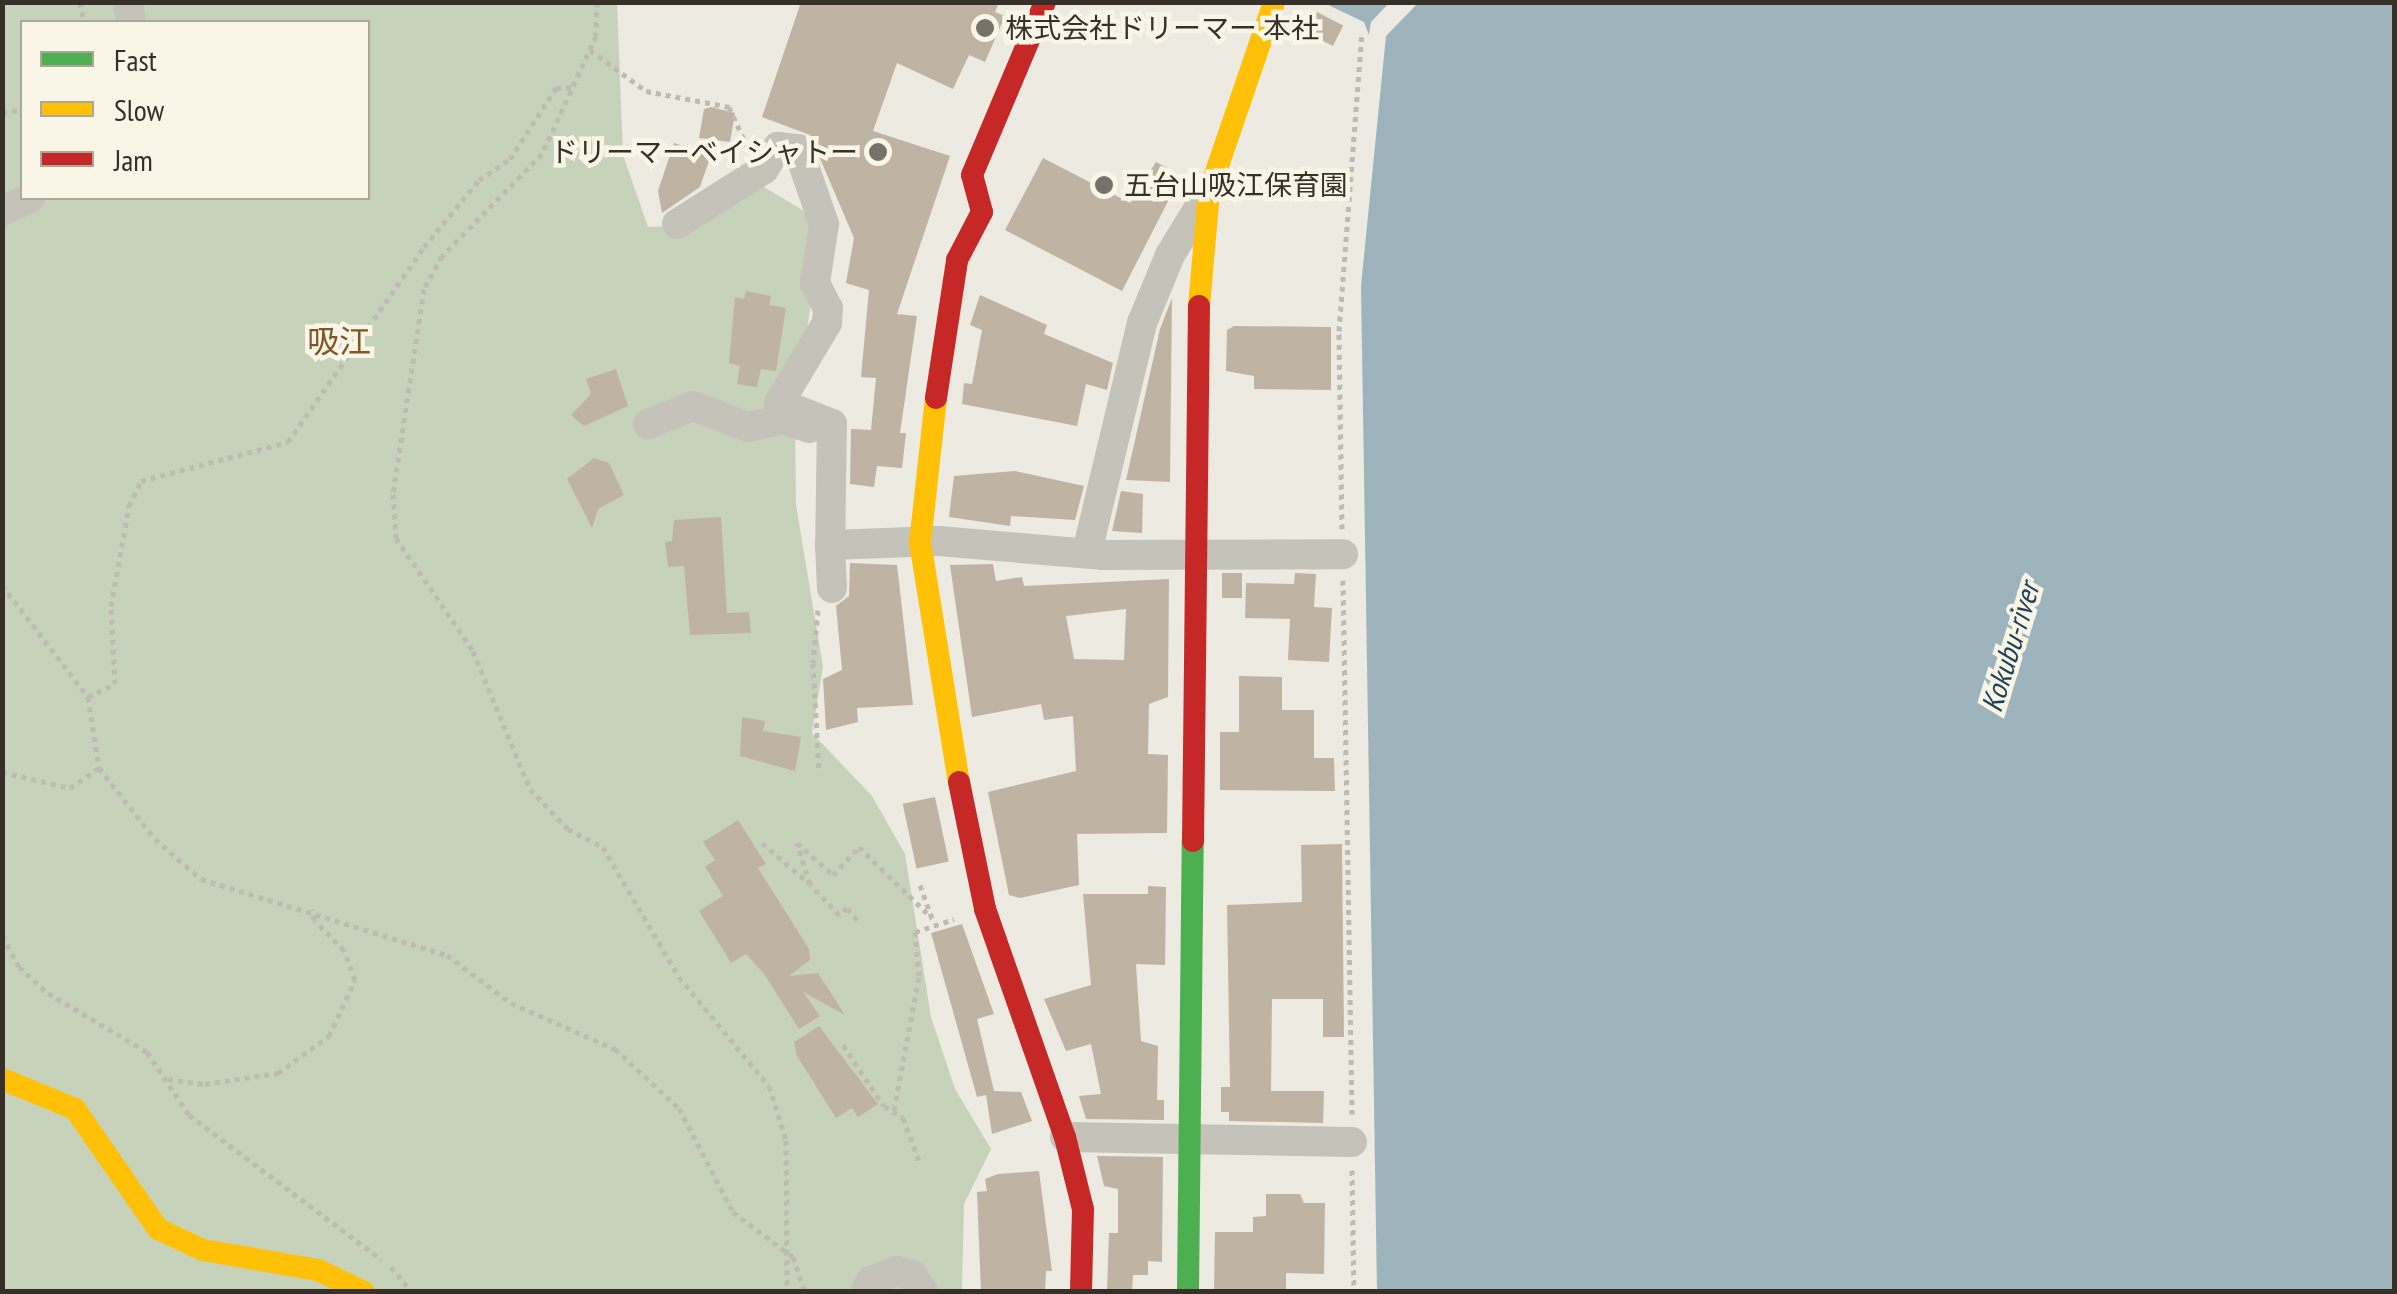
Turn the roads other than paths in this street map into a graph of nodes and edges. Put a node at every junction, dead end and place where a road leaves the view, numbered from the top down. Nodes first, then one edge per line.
1 (1045, 2) edge
2 (1274, 2) edge
3 (1209, 192) junction
4 (25, 200) edge
5 (2, 210) edge
6 (677, 224) dead end
7 (648, 424) dead end
8 (832, 435) junction
9 (920, 542) junction
10 (830, 545) junction
11 (1087, 552) junction
12 (1343, 554) road end
13 (1200, 555) junction
14 (825, 590) road end
15 (2, 1080) edge
16 (1066, 1137) junction
17 (1190, 1140) junction
18 (1352, 1142) road end
19 (364, 1292) edge
20 (865, 1292) edge
21 (923, 1292) edge
22 (1081, 1292) edge
23 (1188, 1292) edge

1 - 9 street
2 - 3 street
3 - 11 street
3 - 13 street
4 - 5 street
6 - 8 street
7 - 8 street
8 - 10 street
9 - 10 street
9 - 11 street
9 - 16 street
10 - 14 street
11 - 13 street
12 - 13 street
13 - 17 street
15 - 19 street
16 - 17 street
16 - 22 street
17 - 18 street
17 - 23 street
20 - 21 street

